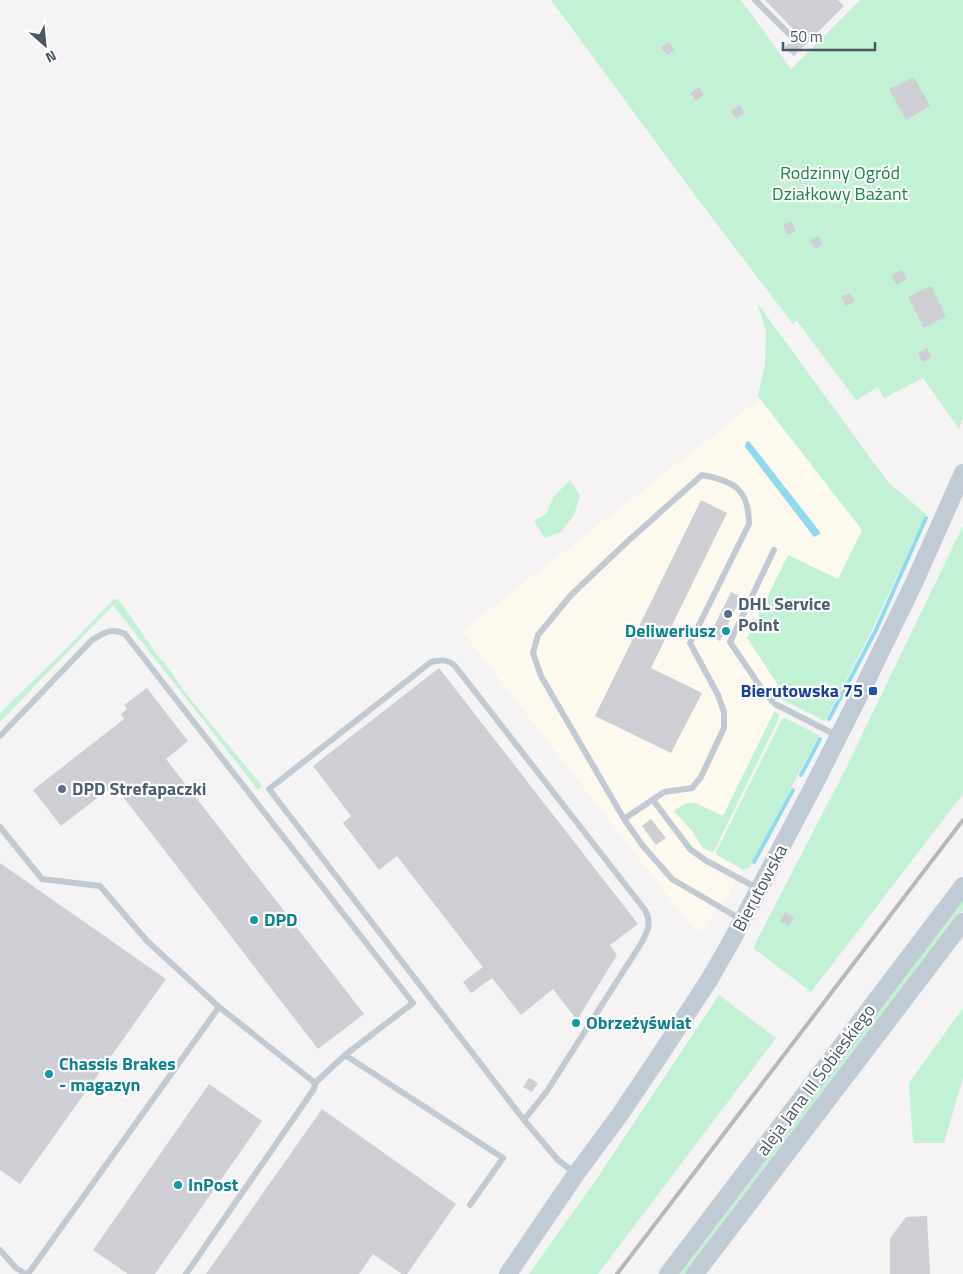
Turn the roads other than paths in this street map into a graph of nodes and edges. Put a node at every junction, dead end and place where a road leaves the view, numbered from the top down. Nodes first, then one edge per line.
1 (755, 0) edge
2 (791, 36) dead end
3 (963, 473) edge
4 (774, 550) dead end
5 (0, 736) edge
6 (839, 736) junction
7 (652, 800) junction
8 (624, 819) junction
9 (0, 827) edge
10 (963, 886) edge
11 (760, 889) junction
12 (743, 920) junction
13 (963, 922) edge
14 (219, 1007) junction
15 (345, 1055) junction
16 (315, 1083) junction
17 (524, 1120) junction
18 (576, 1174) junction
19 (470, 1205) dead end
20 (0, 1250) edge
21 (27, 1274) edge
22 (186, 1274) edge
23 (508, 1274) edge
24 (668, 1274) edge
25 (695, 1274) edge

1 - 2 lane
3 - 6 main road, Bierutowska
4 - 6 lane
5 - 15 lane
6 - 11 main road, Bierutowska
7 - 8 lane
7 - 8 lane
7 - 11 lane
8 - 12 lane
9 - 14 lane
10 - 24 main road, aleja Jana III Sobieskiego
11 - 12 main road, Bierutowska
12 - 18 main road, Bierutowska
13 - 25 main road, aleja Jana III Sobieskiego
14 - 16 lane
14 - 21 lane
15 - 16 lane
15 - 19 lane
16 - 22 lane
17 - 17 lane
17 - 18 lane
18 - 23 main road, Bierutowska
20 - 21 lane

